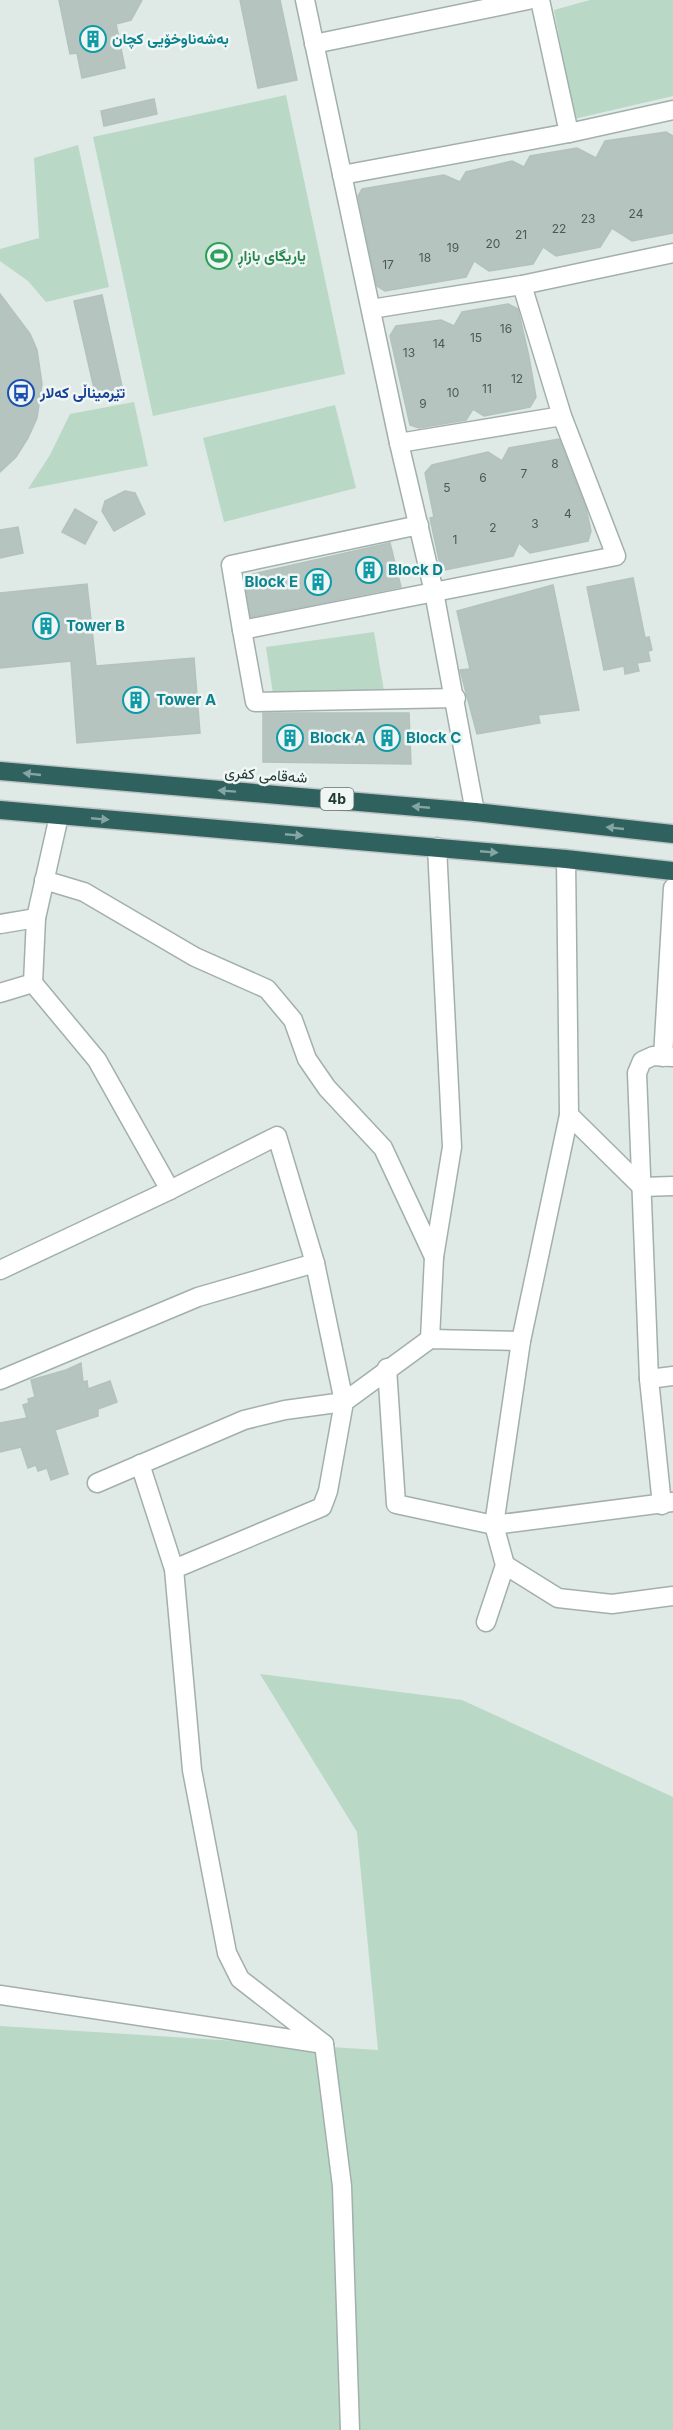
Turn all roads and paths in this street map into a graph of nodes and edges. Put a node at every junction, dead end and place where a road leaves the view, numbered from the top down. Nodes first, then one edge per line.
1 (305, 0) edge
2 (528, 0) edge
3 (540, 0) edge
4 (314, 44) junction
5 (673, 110) edge
6 (569, 133) junction
7 (342, 176) junction
8 (673, 253) edge
9 (522, 285) junction
10 (371, 309) junction
11 (562, 416) junction
12 (399, 444) junction
13 (419, 525) junction
14 (434, 592) junction
15 (242, 630) junction
16 (456, 698) junction
17 (0, 771) edge
18 (0, 810) edge
19 (475, 812) junction
20 (58, 816) junction
21 (673, 834) edge
22 (437, 847) junction
23 (567, 859) junction
24 (673, 871) edge
25 (44, 880) junction
26 (673, 888) edge
27 (36, 918) junction
28 (0, 924) edge
29 (33, 983) junction
30 (0, 993) edge
31 (668, 1057) edge
32 (569, 1115) junction
33 (673, 1186) edge
34 (642, 1187) junction
35 (170, 1191) junction
36 (434, 1257) junction
37 (315, 1263) junction
38 (0, 1270) edge
39 (430, 1339) junction
40 (521, 1341) junction
41 (387, 1368) junction
42 (673, 1376) edge
43 (649, 1378) junction
44 (0, 1380) edge
45 (344, 1402) junction
46 (141, 1464) junction
47 (98, 1483) dead end
48 (668, 1503) edge
49 (494, 1525) junction
50 (506, 1565) junction
51 (174, 1569) junction
52 (673, 1596) edge
53 (486, 1622) dead end
54 (0, 1995) edge
55 (324, 2044) junction
56 (350, 2430) edge

1 - 4 street
2 - 4 street
3 - 6 street
4 - 7 street
5 - 6 street
6 - 7 street
7 - 10 street
8 - 9 street
9 - 10 street
9 - 11 street
10 - 12 street
11 - 12 street
11 - 14 street
12 - 13 street
13 - 14 street
13 - 15 street
14 - 15 street
14 - 16 street
15 - 16 street
16 - 19 street
19 -> 17 highway, شەقامی کفری / 4b
18 - 20 highway
21 -> 19 highway, شەقامی کفری / 4b
20 -> 22 highway
20 - 25 street
22 -> 23 highway
22 - 36 street
23 - 24 highway
23 - 32 street
25 - 27 street
25 - 36 street
26 - 31 street
27 - 28 street
27 - 29 street
29 - 30 street
29 - 35 street
31 - 34 street
32 - 34 street
32 - 40 street
33 - 34 street
34 - 43 street
35 - 37 street
35 - 38 street
36 - 39 street
37 - 44 street
37 - 45 street
39 - 40 street
39 - 41 street
40 - 49 street
41 - 45 street
41 - 49 street
42 - 43 street
43 - 48 street
45 - 46 street
45 - 51 street
46 - 47 street
46 - 51 street
48 - 49 street
49 - 50 street
50 - 52 street
50 - 53 street
51 - 55 street
54 - 55 street
55 - 56 street

